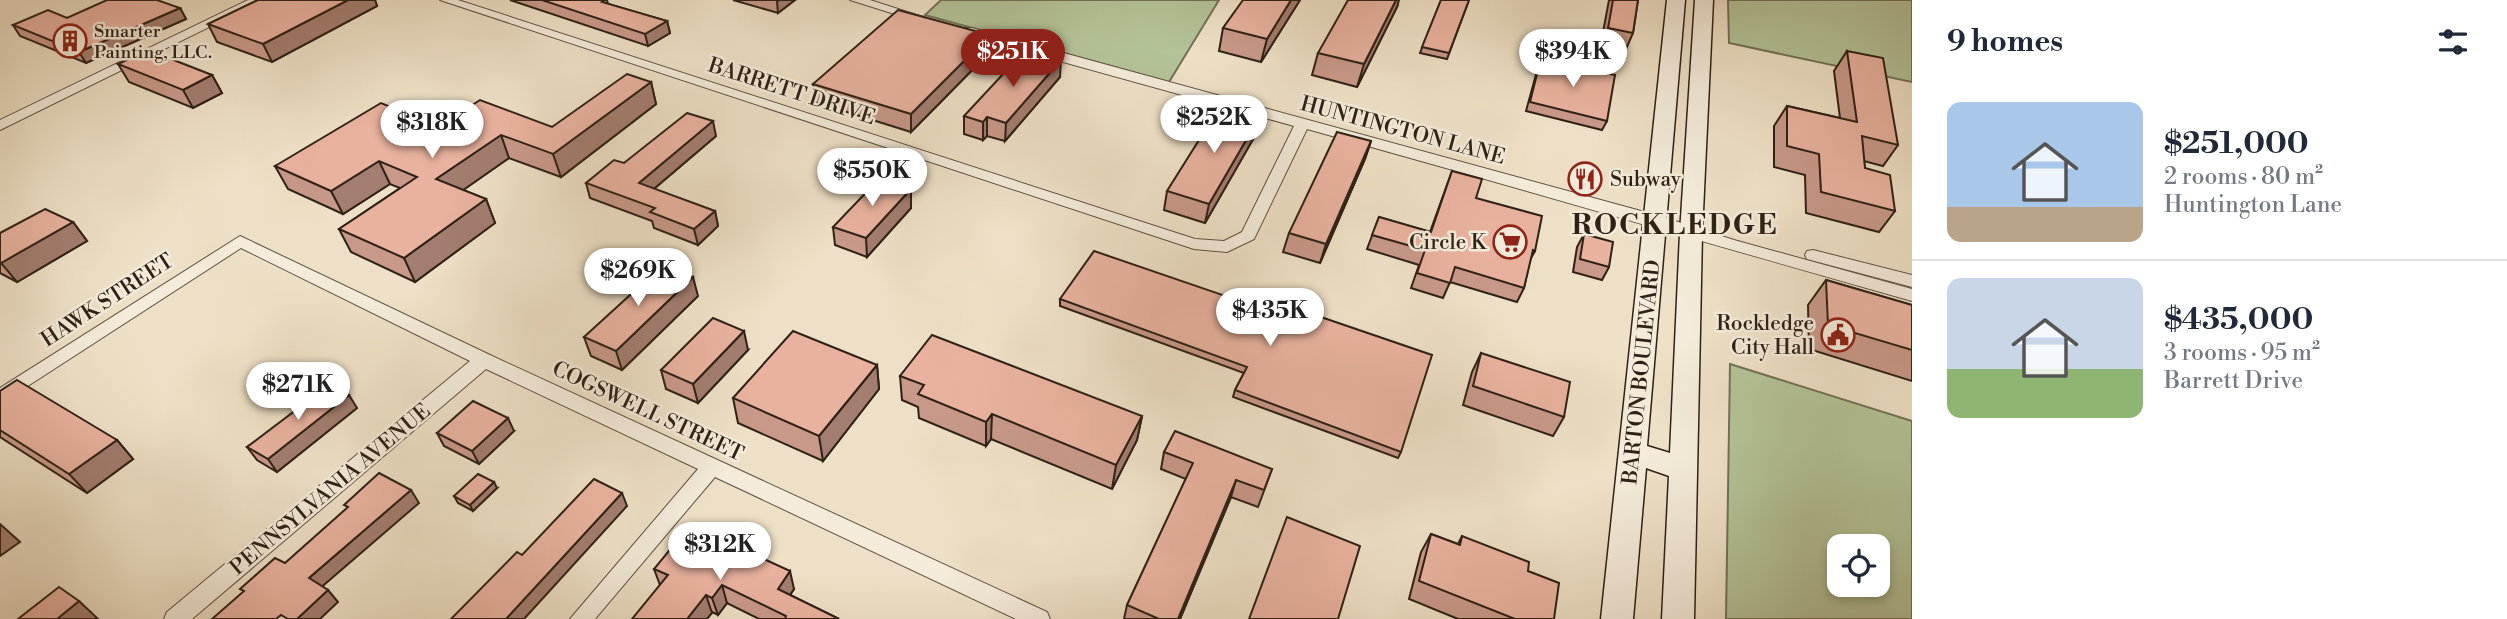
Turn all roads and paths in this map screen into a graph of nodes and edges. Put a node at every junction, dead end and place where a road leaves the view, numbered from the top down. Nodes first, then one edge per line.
1 (258, 0) edge
2 (446, 0) edge
3 (856, 0) edge
4 (1676, 0) edge
5 (1704, 0) edge
6 (929, 20) edge
7 (954, 27) edge
8 (1669, 89) junction
9 (1700, 96) junction
10 (1302, 124) junction
11 (0, 126) edge
12 (1657, 220) junction
13 (1692, 228) junction
14 (240, 241) joint
15 (1865, 275) junction
16 (1912, 281) edge
17 (1912, 295) edge
18 (484, 360) junction
19 (0, 397) edge
20 (1632, 452) junction
21 (712, 466) junction
22 (1683, 469) junction
23 (175, 619) edge
24 (582, 619) edge
25 (1040, 619) edge
26 (1617, 619) edge
27 (1678, 619) edge

1 - 11 street
2 - 10 street, BARRETT DRIVE
3 - 6 street
4 - 8 main road, BARTON BOULEVARD
5 - 9 main road, BARTON BOULEVARD
7 - 10 street, HUNTINGTON LANE
8 - 9 main road
8 - 12 main road, BARTON BOULEVARD
9 - 13 main road, BARTON BOULEVARD
10 - 12 street, HUNTINGTON LANE
12 - 13 street, HUNTINGTON LANE
12 - 20 main road, BARTON BOULEVARD
13 - 15 street, HUNTINGTON LANE
13 - 22 main road, BARTON BOULEVARD
14 - 18 street, COGSWELL STREET
14 - 19 street, HAWK STREET
15 - 16 street
15 - 17 street
18 - 21 street, COGSWELL STREET
18 - 23 street, PENNSYLVANIA AVENUE
20 - 22 main road
20 - 26 main road, BARTON BOULEVARD
21 - 24 street
21 - 25 street, COGSWELL STREET
22 - 27 main road, BARTON BOULEVARD

